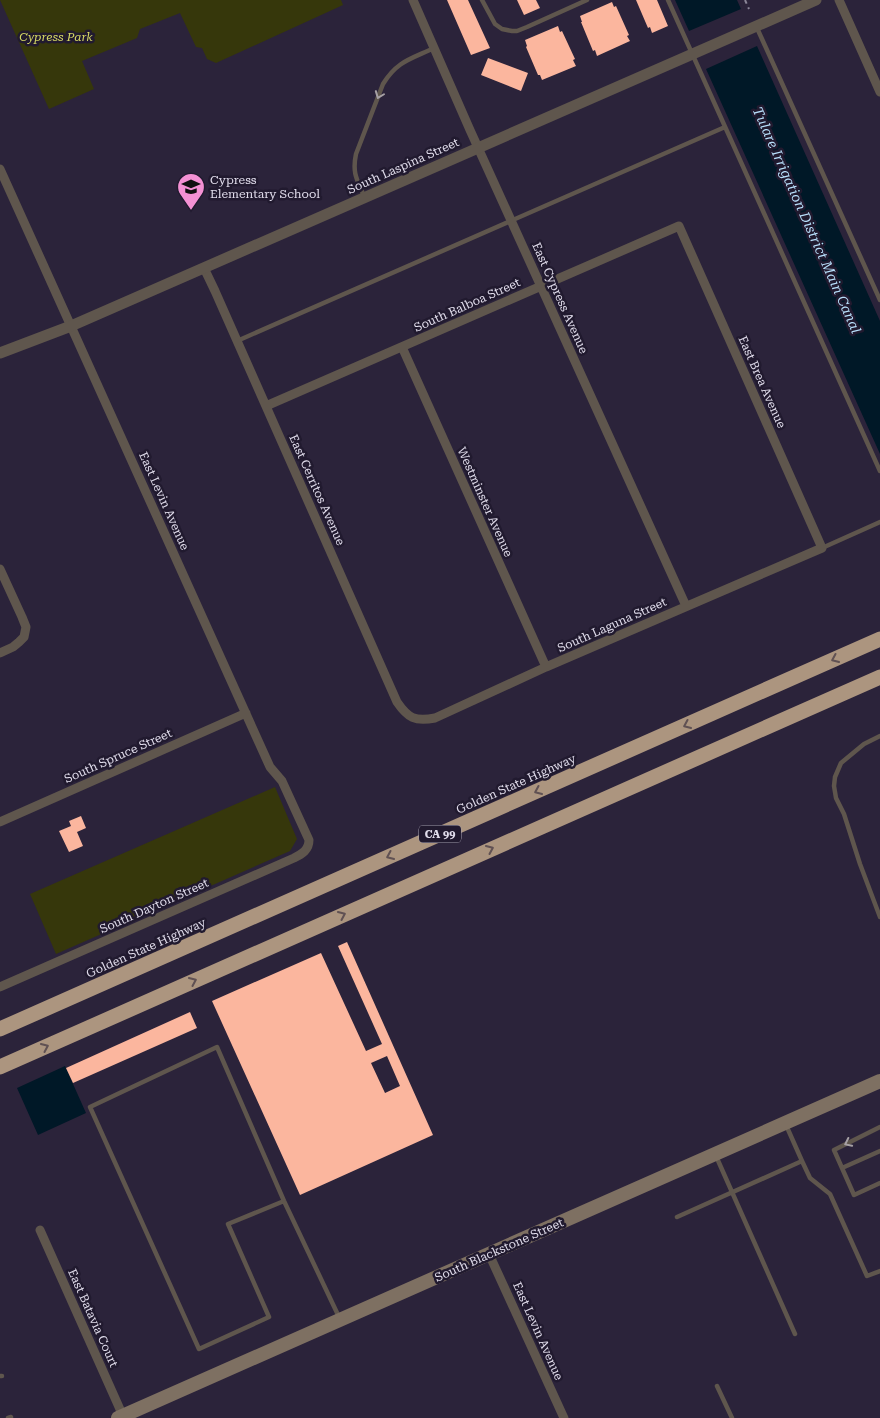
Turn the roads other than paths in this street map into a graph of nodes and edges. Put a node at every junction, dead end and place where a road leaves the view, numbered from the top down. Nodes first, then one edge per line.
1 (413, 0) edge
2 (482, 0) edge
3 (587, 0) edge
4 (668, 0) edge
5 (816, 0) edge
6 (838, 0) edge
7 (756, 26) junction
8 (434, 48) junction
9 (693, 54) junction
10 (880, 92) edge
11 (725, 127) junction
12 (478, 148) junction
13 (0, 169) edge
14 (365, 198) junction
15 (512, 221) junction
16 (678, 226) joint
17 (204, 268) junction
18 (541, 286) junction
19 (880, 300) edge
20 (71, 326) junction
21 (237, 341) junction
22 (402, 347) junction
23 (0, 353) edge
24 (266, 406) junction
25 (880, 471) edge
26 (880, 522) edge
27 (822, 548) junction
28 (0, 569) edge
29 (686, 606) junction
30 (880, 639) edge
31 (0, 653) edge
32 (546, 667) junction
33 (880, 676) edge
34 (246, 713) junction
35 (412, 718) joint
36 (880, 736) edge
37 (0, 822) edge
38 (309, 840) joint
39 (880, 916) edge
40 (880, 922) edge
41 (0, 987) edge
42 (0, 1029) edge
43 (0, 1067) edge
44 (880, 1081) edge
45 (785, 1123) junction
46 (880, 1127) edge
47 (880, 1152) edge
48 (715, 1154) junction
49 (802, 1161) junction
50 (842, 1168) junction
51 (880, 1184) edge
52 (732, 1192) junction
53 (284, 1201) junction
54 (677, 1217) dead end
55 (40, 1230) dead end
56 (489, 1254) junction
57 (880, 1271) edge
58 (340, 1320) junction
59 (795, 1334) dead end
60 (717, 1386) dead end
61 (122, 1417) edge
62 (564, 1418) edge
63 (732, 1418) edge

1 - 8 street, East Cypress Avenue
2 - 3 lane
4 - 9 lane
5 - 7 street, South Laspina Street
6 - 10 street
7 - 9 street, South Laspina Street
7 - 19 lane
8 - 12 street, East Cypress Avenue
8 -> 14 lane
9 - 11 lane
9 - 12 street, South Laspina Street
11 - 15 lane
11 - 25 lane
12 - 14 street, South Laspina Street
12 - 15 street, East Cypress Avenue
13 - 20 street, East Levin Avenue
14 - 17 street, South Laspina Street
15 - 18 street, East Cypress Avenue
15 - 21 lane
16 - 18 street, South Balboa Street
16 - 27 street, East Brea Avenue
17 - 20 street, South Laspina Street
17 - 21 street, East Cerritos Avenue
18 - 22 street, South Balboa Street
18 - 29 street, East Cypress Avenue
20 - 23 street, South Laspina Street
20 - 34 street, East Levin Avenue
21 - 24 street, East Cerritos Avenue
22 - 24 street, South Balboa Street
22 - 32 street, Westminster Avenue
24 - 35 street, East Cerritos Avenue
26 - 27 lane
27 - 29 street, South Laguna Street
28 - 31 street
29 - 32 street, South Laguna Street
30 -> 42 highway, Golden State Highway / CA 99
32 - 35 street, South Laguna Street
43 -> 33 highway, CA 99
34 - 37 street, South Spruce Street
34 - 38 street, East Levin Avenue
36 - 39 lane
38 - 41 street, South Dayton Street
39 - 40 lane
44 - 45 main road, South Blackstone Street
45 - 48 main road, South Blackstone Street
45 - 49 lane
46 -> 50 lane
47 - 50 lane
48 - 52 lane
48 - 56 main road, South Blackstone Street
49 - 52 lane
49 - 57 lane
50 - 51 lane
52 - 54 lane
52 - 59 lane
53 - 53 lane
53 - 58 lane
55 - 61 street, East Batavia Court
56 - 58 main road, South Blackstone Street
56 - 62 street, East Levin Avenue
58 - 61 main road, South Blackstone Street
60 - 63 lane

